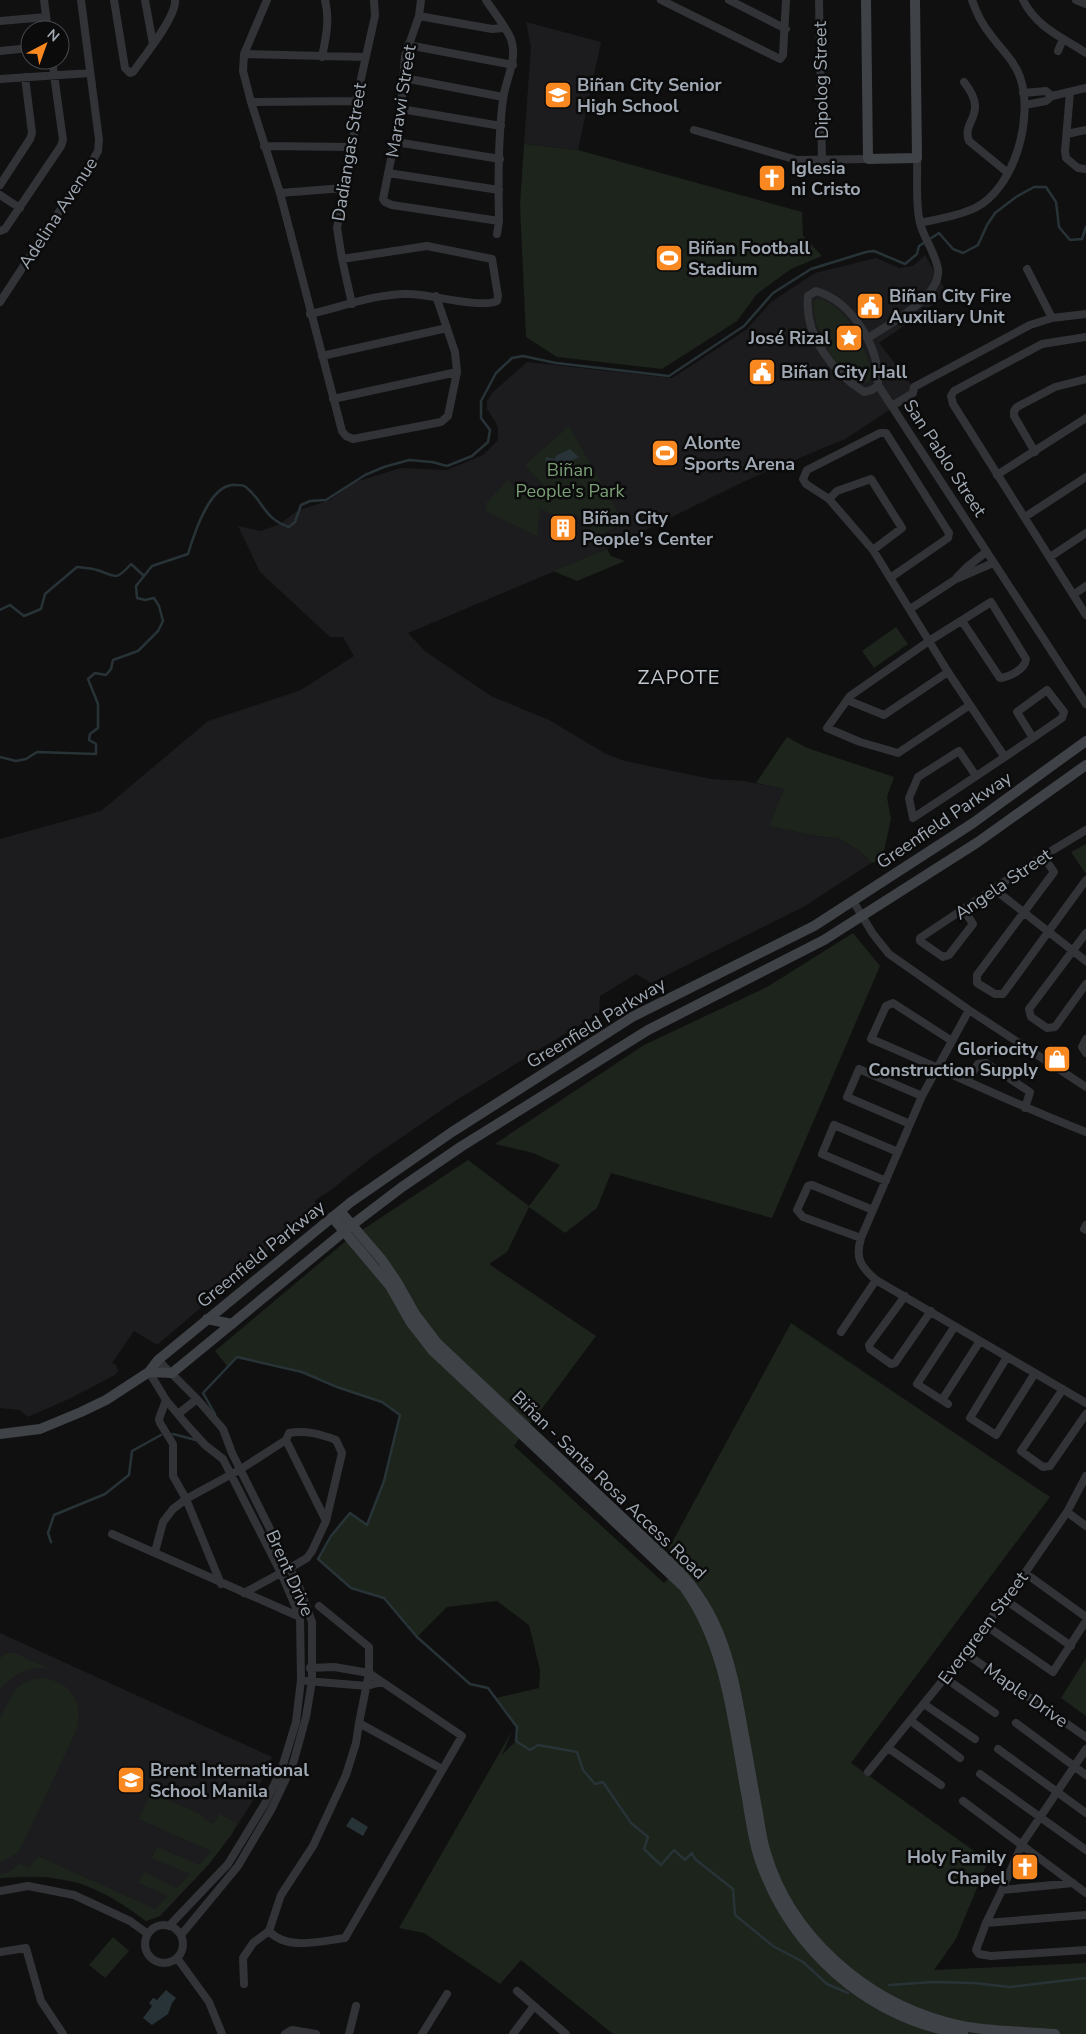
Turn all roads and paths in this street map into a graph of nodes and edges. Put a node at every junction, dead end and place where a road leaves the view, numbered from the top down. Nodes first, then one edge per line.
1 (44, 0) edge
2 (81, 0) edge
3 (114, 0) edge
4 (145, 0) edge
5 (175, 0) edge
6 (267, 0) edge
7 (326, 0) edge
8 (374, 0) edge
9 (421, 0) edge
10 (486, 0) edge
11 (661, 0) edge
12 (728, 0) edge
13 (786, 0) edge
14 (819, 0) edge
15 (866, 0) edge
16 (915, 0) edge
17 (972, 0) edge
18 (1023, 0) edge
19 (1076, 0) edge
20 (1086, 4) edge
21 (419, 16) junction
22 (46, 17) junction
23 (46, 20) edge
24 (0, 21) edge
25 (504, 28) junction
26 (786, 29) junction
27 (1063, 39) junction
28 (152, 44) junction
29 (408, 45) junction
30 (20, 49) edge
31 (1058, 50) dead end
32 (0, 51) edge
33 (244, 54) junction
34 (1086, 54) edge
35 (322, 57) junction
36 (366, 57) junction
37 (512, 64) junction
38 (54, 70) edge
39 (90, 73) junction
40 (55, 75) junction
41 (25, 77) junction
42 (404, 78) junction
43 (0, 79) edge
44 (964, 82) dead end
45 (1086, 88) edge
46 (1070, 92) junction
47 (1024, 93) junction
48 (1052, 96) junction
49 (503, 97) junction
50 (356, 101) junction
51 (251, 102) junction
52 (1025, 105) junction
53 (401, 109) junction
54 (501, 126) junction
55 (694, 130) dead end
56 (1086, 130) edge
57 (1067, 134) junction
58 (396, 142) junction
59 (264, 146) junction
60 (353, 147) junction
61 (918, 158) junction
62 (500, 159) junction
63 (868, 159) junction
64 (822, 160) junction
65 (1086, 169) edge
66 (388, 173) junction
67 (1008, 173) junction
68 (0, 185) edge
69 (344, 188) junction
70 (498, 190) junction
71 (280, 193) junction
72 (0, 195) edge
73 (20, 208) junction
74 (499, 221) junction
75 (920, 223) junction
76 (1, 231) edge
77 (496, 234) dead end
78 (342, 259) junction
79 (1027, 269) dead end
80 (436, 296) junction
81 (0, 302) edge
82 (352, 304) junction
83 (310, 314) junction
84 (1086, 314) edge
85 (1052, 318) junction
86 (447, 328) junction
87 (1086, 337) edge
88 (868, 338) junction
89 (322, 356) junction
90 (458, 372) junction
91 (1086, 379) edge
92 (878, 385) junction
93 (333, 399) junction
94 (892, 406) junction
95 (1086, 418) edge
96 (1035, 452) junction
97 (997, 475) junction
98 (1086, 477) edge
99 (829, 499) junction
100 (1025, 517) junction
101 (1086, 534) edge
102 (873, 550) junction
103 (986, 552) junction
104 (1050, 558) junction
105 (993, 562) junction
106 (890, 578) junction
107 (956, 579) junction
108 (1086, 586) edge
109 (1073, 594) junction
110 (910, 609) junction
111 (1086, 615) edge
112 (962, 621) junction
113 (929, 641) junction
114 (948, 672) junction
115 (846, 700) junction
116 (1086, 704) edge
117 (970, 705) junction
118 (1033, 738) junction
119 (1086, 740) edge
120 (1004, 756) junction
121 (1086, 765) edge
122 (976, 776) junction
123 (1086, 830) edge
124 (1043, 856) junction
125 (1086, 880) edge
126 (994, 889) junction
127 (852, 901) junction
128 (964, 910) junction
129 (1023, 913) junction
130 (862, 916) junction
131 (1047, 932) junction
132 (1086, 933) edge
133 (1073, 951) junction
134 (1086, 961) edge
135 (742, 962) junction
136 (750, 978) junction
137 (1086, 984) edge
138 (969, 1010) junction
139 (1086, 1039) edge
140 (952, 1041) junction
141 (1086, 1053) edge
142 (937, 1067) junction
143 (967, 1081) junction
144 (1086, 1087) edge
145 (922, 1096) junction
146 (1025, 1108) junction
147 (910, 1124) junction
148 (1086, 1132) edge
149 (898, 1152) junction
150 (886, 1181) junction
151 (873, 1210) junction
152 (336, 1214) junction
153 (1086, 1225) edge
154 (348, 1228) junction
155 (1086, 1230) edge
156 (860, 1238) junction
157 (876, 1280) junction
158 (904, 1296) junction
159 (931, 1311) junction
160 (207, 1319) junction
161 (232, 1324) junction
162 (955, 1326) junction
163 (841, 1332) dead end
164 (980, 1341) junction
165 (1007, 1357) junction
166 (158, 1360) junction
167 (149, 1372) junction
168 (172, 1373) junction
169 (1035, 1373) junction
170 (1063, 1389) junction
171 (197, 1399) junction
172 (166, 1400) junction
173 (1086, 1402) edge
174 (178, 1414) junction
175 (1086, 1414) edge
176 (0, 1434) edge
177 (286, 1440) junction
178 (241, 1469) junction
179 (231, 1474) junction
180 (1086, 1476) edge
181 (1084, 1486) edge
182 (186, 1499) junction
183 (1067, 1512) junction
184 (326, 1521) junction
185 (1086, 1526) edge
186 (112, 1534) dead end
187 (155, 1552) junction
188 (290, 1568) junction
189 (1025, 1572) junction
190 (281, 1573) junction
191 (221, 1584) junction
192 (244, 1593) junction
193 (1004, 1599) junction
194 (319, 1606) dead end
195 (300, 1617) junction
196 (1086, 1619) edge
197 (985, 1625) junction
198 (1071, 1646) junction
199 (965, 1653) junction
200 (302, 1668) junction
201 (313, 1668) junction
202 (369, 1673) junction
203 (945, 1678) junction
204 (301, 1680) junction
205 (312, 1681) junction
206 (382, 1682) junction
207 (367, 1686) junction
208 (924, 1704) junction
209 (995, 1713) dead end
210 (911, 1721) junction
211 (359, 1723) junction
212 (1016, 1723) dead end
213 (1086, 1737) edge
214 (975, 1739) dead end
215 (888, 1748) junction
216 (998, 1749) dead end
217 (1086, 1749) edge
218 (960, 1758) dead end
219 (1074, 1766) junction
220 (442, 1769) junction
221 (868, 1772) dead end
222 (980, 1774) dead end
223 (1086, 1775) edge
224 (941, 1785) dead end
225 (1056, 1792) junction
226 (963, 1801) dead end
227 (264, 1805) junction
228 (271, 1810) junction
229 (1086, 1813) edge
230 (1039, 1816) junction
231 (1022, 1844) junction
232 (1086, 1850) edge
233 (1073, 1883) junction
234 (1002, 1890) junction
235 (0, 1891) edge
236 (201, 1892) junction
237 (1086, 1893) edge
238 (210, 1900) junction
239 (1086, 1915) edge
240 (986, 1923) junction
241 (169, 1926) junction
242 (269, 1931) junction
243 (148, 1934) junction
244 (181, 1935) junction
245 (1086, 1950) edge
246 (0, 1952) edge
247 (177, 1958) junction
248 (244, 1984) dead end
249 (516, 1992) dead end
250 (447, 1994) dead end
251 (885, 2003) junction
252 (356, 2006) dead end
253 (534, 2006) junction
254 (63, 2034) edge
255 (222, 2034) edge
256 (284, 2034) edge
257 (316, 2034) edge
258 (349, 2034) edge
259 (422, 2034) edge
260 (513, 2034) edge
261 (566, 2034) edge
262 (963, 2034) edge
263 (1055, 2034) edge

1 - 22 street
2 - 39 street, Adelina Avenue
3 - 28 street
4 - 28 street
5 - 28 street
6 - 33 street
7 - 35 street
8 - 36 street, Dadiangas Street
9 - 21 street, Marawi Street
10 - 25 street
11 - 26 street
12 - 26 street
13 - 26 street
14 - 64 street, Dipolog Street
15 - 63 main road
16 - 61 main road
17 - 47 street
18 - 27 street
19 - 20 street
21 - 25 street
21 - 29 street, Marawi Street
22 - 23 street
22 - 24 street
25 - 37 street
27 - 31 street
27 - 34 street
29 - 37 street
29 - 42 street, Marawi Street
30 - 32 street
33 - 35 street
33 - 51 street
35 - 36 street
36 - 50 street, Dadiangas Street
37 - 49 street
38 - 40 street
39 - 40 street
39 - 81 street, Adelina Avenue
40 - 41 street
40 - 73 street
41 - 43 street
41 - 68 street
42 - 49 street
42 - 53 street, Marawi Street
44 - 67 street
45 - 46 street
46 - 48 street
46 - 57 street
47 - 48 street
47 - 52 street
48 - 52 street
49 - 54 street
50 - 51 street
50 - 60 street, Dadiangas Street
51 - 59 street
52 - 67 street
53 - 54 street
53 - 58 street, Marawi Street
54 - 62 street
55 - 64 street
56 - 57 street
57 - 65 street
58 - 62 street
58 - 66 street, Marawi Street
59 - 60 street
59 - 71 street
60 - 69 street, Dadiangas Street
61 - 63 main road
61 - 75 street
62 - 70 street
63 - 64 street
66 - 70 street
66 - 74 street, Marawi Street
67 - 75 street
69 - 71 street
69 - 78 street, Dadiangas Street
70 - 74 street
71 - 83 street
72 - 73 street
73 - 76 street
74 - 77 street
75 - 88 street
78 - 80 street
78 - 82 street, Dadiangas Street
79 - 85 street
80 - 82 street
80 - 86 street
82 - 83 street
83 - 89 street
84 - 85 street
85 - 94 street
86 - 89 street
86 - 90 street
87 - 97 street
88 - 92 street, San Pablo Street
88 - 92 street, San Pablo Street
89 - 93 street
90 - 93 street
90 - 93 street
91 - 96 street
92 - 94 street, San Pablo Street
94 - 103 street, San Pablo Street
95 - 96 street
96 - 97 street
97 - 100 street
98 - 100 street
99 - 102 street
99 - 102 street
99 - 106 street
100 - 104 street
101 - 104 street
102 - 106 street
103 - 105 street, San Pablo Street
103 - 107 street
104 - 109 street
105 - 107 street
105 - 116 street, San Pablo Street
106 - 110 street
107 - 110 street
108 - 109 street
109 - 111 street
110 - 113 street
112 - 112 street
112 - 113 street
113 - 114 street
113 - 115 street
114 - 115 street
114 - 117 street
115 - 117 street
117 - 120 street
118 - 118 street
118 - 120 street
119 - 127 main road, Greenfield Parkway
120 - 122 street
121 - 130 main road, Greenfield Parkway
122 - 122 street
123 - 124 street, Angela Street
124 - 126 street, Angela Street
124 - 129 street
125 - 131 street
126 - 128 street, Angela Street
126 - 129 street
127 - 130 street
127 - 135 main road, Greenfield Parkway
128 - 128 street, Angela Street
129 - 131 street
129 - 131 street
130 - 136 main road, Greenfield Parkway
130 - 138 street
131 - 133 street
132 - 133 street
133 - 134 street
133 - 137 street
135 - 136 main road
135 - 152 main road, Greenfield Parkway
136 - 154 main road, Greenfield Parkway
138 - 140 street
138 - 144 street
139 - 141 street
140 - 142 street
140 - 142 street
142 - 143 street
142 - 145 street
143 - 146 street
143 - 146 street
145 - 147 street
145 - 147 street
146 - 148 street
147 - 149 street
149 - 150 street
149 - 150 street
150 - 151 street
151 - 156 street
151 - 156 street
152 - 154 main road, Biñan - Santa Rosa Access Road
152 - 160 main road, Greenfield Parkway
153 - 155 street
154 - 161 main road, Greenfield Parkway
154 - 251 main road, Biñan - Santa Rosa Access Road
156 - 157 street
157 - 158 street
157 - 163 street
158 - 159 street
158 - 159 street
159 - 162 street
160 - 161 main road
160 - 166 main road, Greenfield Parkway
161 - 168 main road, Greenfield Parkway
162 - 164 street
162 - 164 street
164 - 165 street
165 - 169 street
165 - 169 street
166 - 167 main road, Greenfield Parkway
166 - 168 street, Brent Drive
167 - 168 main road
167 - 172 street, Brent Drive
167 - 176 main road, Greenfield Parkway
168 - 171 street, Brent Drive
169 - 170 street
170 - 173 street
170 - 175 street
171 - 174 street
171 - 178 street, Brent Drive
172 - 174 street, Brent Drive
172 - 182 street
174 - 179 street, Brent Drive
177 - 178 street
177 - 184 street
177 - 184 street
178 - 179 street
178 - 188 street, Brent Drive
179 - 182 street
179 - 190 street, Brent Drive
180 - 181 street, Evergreen Street
181 - 183 street, Evergreen Street
182 - 187 street
182 - 191 street
183 - 185 street
183 - 189 street, Evergreen Street
184 - 188 street
186 - 187 street
187 - 191 street
188 - 190 street
188 - 201 street, Brent Drive
189 - 193 street, Evergreen Street
189 - 196 street
190 - 192 street
190 - 195 street, Brent Drive
191 - 192 street
192 - 195 street
193 - 197 street, Evergreen Street
193 - 198 street
194 - 202 street
195 - 200 street, Brent Drive
196 - 198 street
197 - 198 street
197 - 199 street, Evergreen Street
199 - 203 street, Evergreen Street
199 - 213 street, Maple Drive
200 - 201 street
200 - 204 street, Brent Drive
201 - 202 street
201 - 205 street, Brent Drive
202 - 206 street
202 - 207 street
203 - 208 street, Evergreen Street
203 - 209 street
204 - 205 street
204 - 227 street, Brent Drive
205 - 207 street
205 - 228 street, Brent Drive
206 - 207 street
206 - 220 street
207 - 211 street
208 - 210 street, Evergreen Street
208 - 214 street
210 - 215 street, Evergreen Street
210 - 218 street
211 - 220 street
211 - 242 street
212 - 219 street
215 - 221 street, Evergreen Street
215 - 224 street
216 - 225 street
217 - 219 street
219 - 223 street
219 - 225 street
220 - 242 street
222 - 230 street
225 - 229 street
225 - 230 street
226 - 231 street
227 - 228 street
227 - 236 street, Brent Drive
228 - 238 street, Brent Drive
230 - 231 street
230 - 232 street
231 - 233 street
231 - 234 street
233 - 234 street
233 - 237 street
234 - 240 street
235 - 243 street
236 - 238 street
236 - 241 street, Brent Drive
238 - 244 street, Brent Drive
239 - 240 street
240 - 245 street
241 - 243 street
241 - 244 street
242 - 248 street
243 - 247 street
244 - 247 street
246 - 254 street
247 - 255 street
249 - 253 street
250 - 259 street
251 - 262 main road, Biñan - Santa Rosa Access Road
251 - 263 main road, Biñan - Santa Rosa Access Road
252 - 258 street
253 - 260 street
253 - 261 street
256 - 257 street

